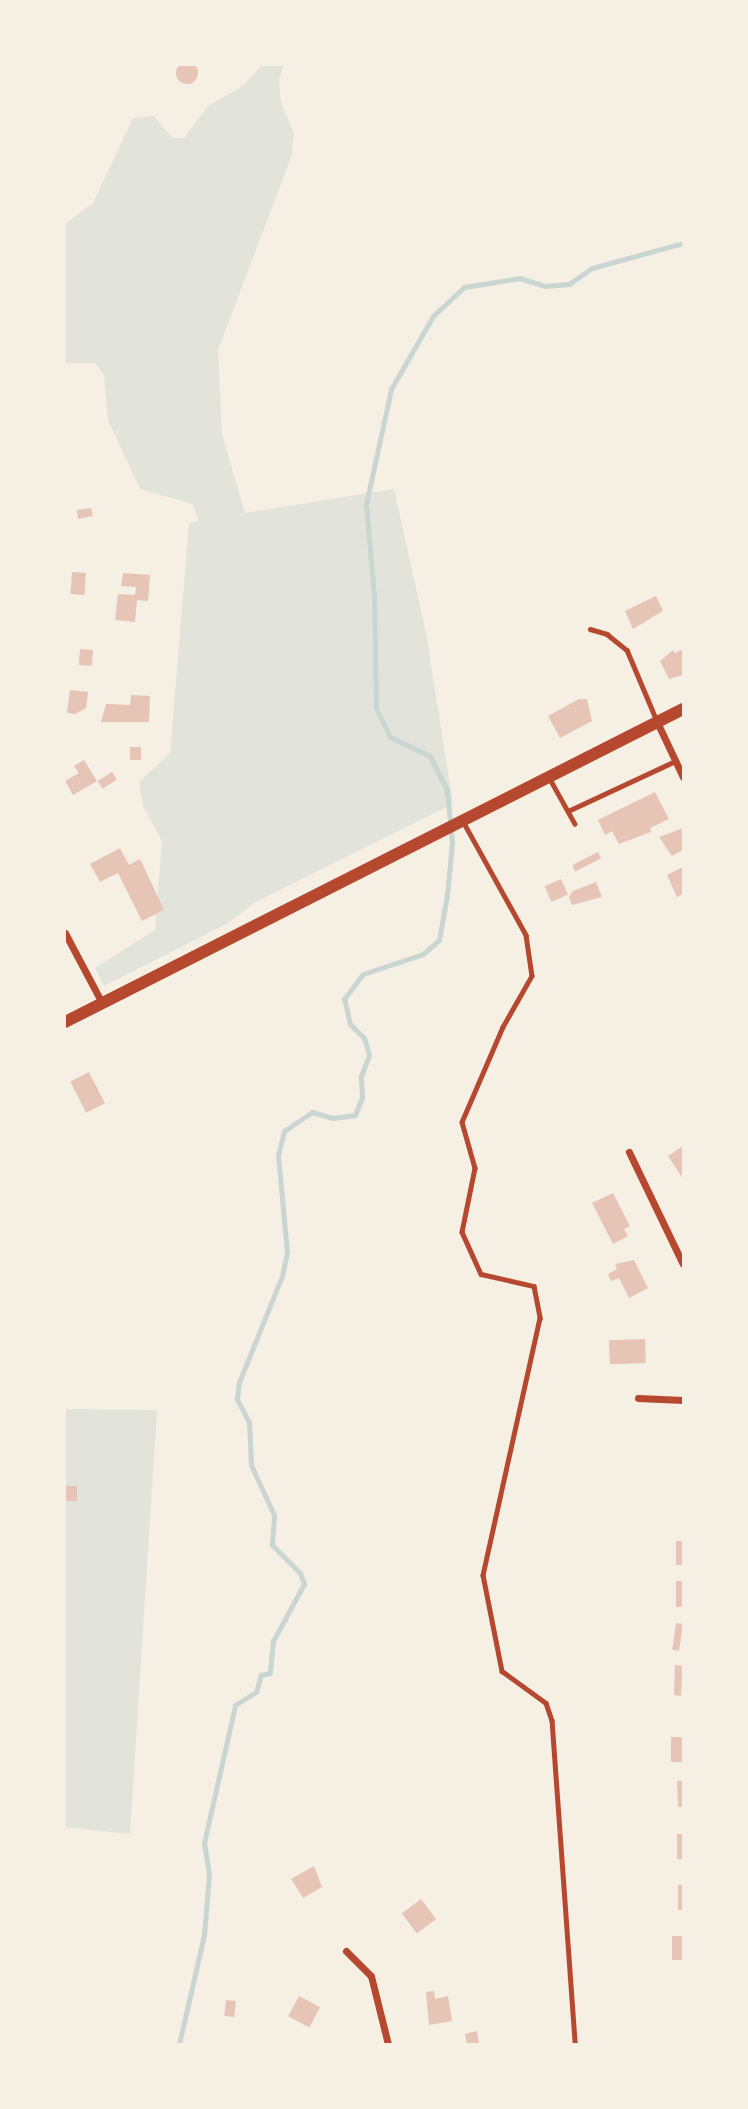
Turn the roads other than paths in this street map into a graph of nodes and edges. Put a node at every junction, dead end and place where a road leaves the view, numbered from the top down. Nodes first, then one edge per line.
1 (590, 629) dead end
2 (683, 709) edge
3 (657, 722) junction
4 (676, 761) junction
5 (549, 777) junction
6 (683, 777) edge
7 (568, 811) junction
8 (462, 821) junction
9 (575, 824) dead end
10 (65, 933) edge
11 (102, 1003) junction
12 (65, 1022) edge
13 (629, 1152) dead end
14 (683, 1264) edge
15 (638, 1398) dead end
16 (683, 1399) edge
17 (346, 1951) dead end
18 (388, 2044) edge
19 (575, 2044) edge

1 - 3 lane
2 - 3 main road
3 - 4 street
3 - 5 main road
4 - 6 street
4 - 7 lane
5 - 7 lane
5 - 8 main road
7 - 9 lane
8 - 11 main road
8 - 19 lane
10 - 11 street
11 - 12 main road
13 - 14 street
15 - 16 street
17 - 18 street

